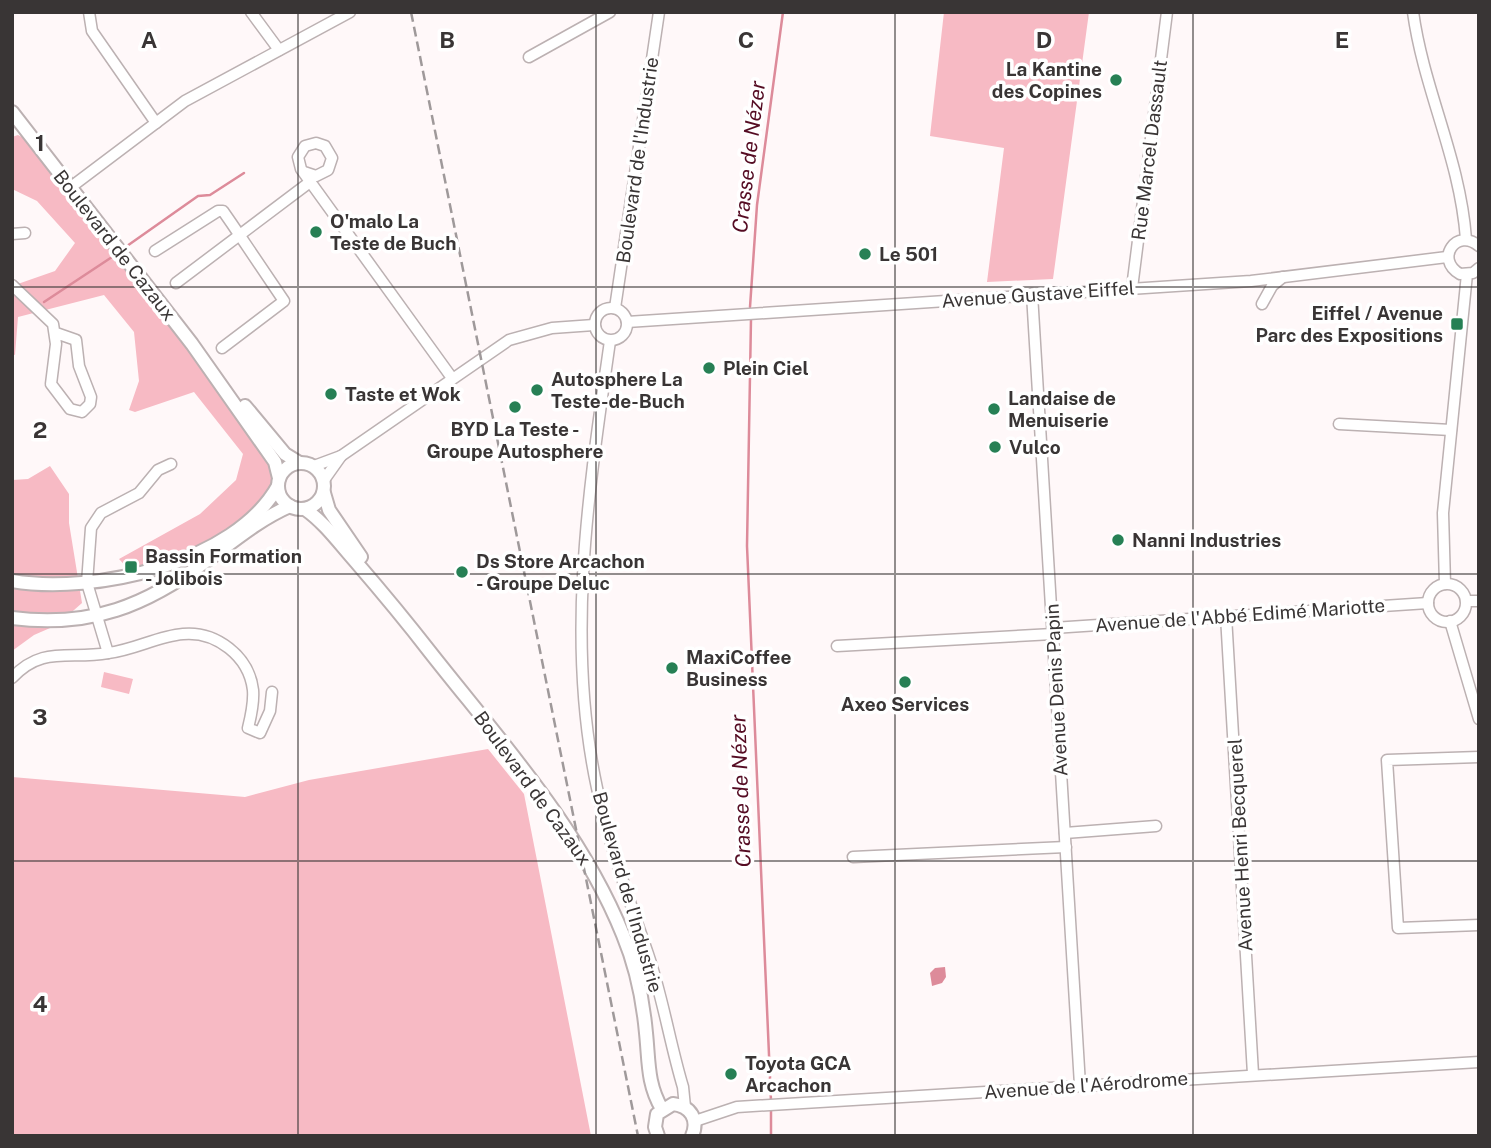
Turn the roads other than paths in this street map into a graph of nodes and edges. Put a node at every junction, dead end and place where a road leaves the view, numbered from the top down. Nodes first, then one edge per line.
1 (89, 12) edge
2 (251, 12) edge
3 (350, 12) edge
4 (610, 12) edge
5 (659, 12) edge
6 (1167, 12) edge
7 (1413, 12) edge
8 (279, 50) junction
9 (529, 57) dead end
10 (12, 112) edge
11 (156, 123) junction
12 (18, 129) edge
13 (304, 172) junction
14 (324, 173) junction
15 (310, 182) junction
16 (71, 187) junction
17 (326, 205) junction
18 (12, 233) edge
19 (24, 233) dead end
20 (238, 235) junction
21 (1466, 239) junction
22 (1479, 246) edge
23 (155, 251) dead end
24 (1447, 257) junction
25 (1479, 268) edge
26 (1467, 274) junction
27 (1285, 276) junction
28 (1251, 281) junction
29 (176, 283) dead end
30 (12, 285) edge
31 (1132, 288) junction
32 (1032, 294) junction
33 (615, 308) junction
34 (627, 322) junction
35 (594, 325) junction
36 (56, 333) junction
37 (610, 341) junction
38 (192, 344) junction
39 (222, 348) dead end
40 (452, 378) junction
41 (1339, 424) dead end
42 (1451, 430) junction
43 (341, 456) junction
44 (299, 462) junction
45 (171, 464) dead end
46 (314, 466) junction
47 (278, 482) junction
48 (324, 486) junction
49 (290, 506) junction
50 (305, 509) junction
51 (12, 581) edge
52 (87, 583) junction
53 (1445, 584) junction
54 (1466, 601) junction
55 (1479, 601) edge
56 (1428, 603) junction
57 (395, 607) junction
58 (99, 616) junction
59 (1226, 616) junction
60 (12, 618) edge
61 (1450, 621) junction
62 (1053, 631) junction
63 (836, 646) dead end
64 (108, 653) junction
65 (12, 678) edge
66 (272, 692) dead end
67 (1479, 719) edge
68 (1479, 757) edge
69 (1156, 826) dead end
70 (1065, 833) junction
71 (1066, 847) junction
72 (853, 857) dead end
73 (1479, 925) edge
74 (1479, 1062) edge
75 (1253, 1074) junction
76 (1080, 1085) junction
77 (685, 1107) junction
78 (662, 1109) junction
79 (695, 1121) junction
80 (658, 1136) edge
81 (692, 1136) edge

1 - 11 street
2 - 8 street
3 - 8 street
4 - 9 street
5 - 33 street, Boulevard de l'Industrie
6 - 31 street, Rue Marcel Dassault
7 - 21 street
8 - 11 street
10 - 12 main road, Boulevard de Cazaux
11 - 16 street
12 - 16 main road, Boulevard de Cazaux
13 - 14 street
13 - 14 street
13 - 15 street
14 - 17 street
15 - 17 street
15 - 20 street
16 - 38 main road, Boulevard de Cazaux
17 - 40 street
18 - 19 street
20 - 23 street
20 - 29 street
20 - 39 street
21 - 22 street
21 - 24 street
24 - 26 street
24 - 27 street, Avenue Gustave Eiffel
25 - 26 street
26 - 42 street
27 - 28 street, Avenue Gustave Eiffel
27 - 28 street
28 - 31 street, Avenue Gustave Eiffel
30 - 36 street
31 - 32 street, Avenue Gustave Eiffel
32 - 34 street, Avenue Gustave Eiffel
32 - 62 street, Avenue Denis Papin
33 - 34 street
33 - 35 street
34 - 37 street
35 - 37 street
35 - 40 street
36 - 36 street
37 - 77 street, Boulevard de l'Industrie
38 - 44 main road, Boulevard de Cazaux
38 - 47 main road, Boulevard de Cazaux
40 - 43 street
41 - 42 street
42 - 53 street
43 - 46 street
43 - 48 street
44 - 46 main road
44 - 47 main road
45 - 52 street
46 - 48 main road
47 - 49 main road
47 - 52 main road
48 - 50 main road
48 - 57 main road, Boulevard de Cazaux
49 - 50 main road
49 - 58 main road
50 - 57 main road, Boulevard de Cazaux
51 - 52 main road
52 - 58 street
53 - 54 street
53 - 56 street
54 - 55 street
54 - 61 street
56 - 59 street, Avenue de l'Abbé Edimé Mariotte
56 - 61 street
57 - 78 main road, Boulevard de Cazaux
58 - 60 main road
58 - 64 street
59 - 62 street, Avenue de l'Abbé Edimé Mariotte
59 - 75 street, Avenue Henri Becquerel
61 - 67 street
62 - 63 street, Avenue de l'Abbé Edimé Mariotte
62 - 70 street, Avenue Denis Papin
64 - 65 street
64 - 66 street
68 - 73 street
69 - 70 street
70 - 71 street, Avenue Denis Papin
71 - 72 street
71 - 76 street, Avenue Denis Papin
74 - 75 street, Avenue de l'Aérodrome
75 - 76 street, Avenue de l'Aérodrome
76 - 79 street, Avenue de l'Aérodrome
77 - 78 main road
77 - 79 main road
78 - 80 main road
79 - 81 main road

